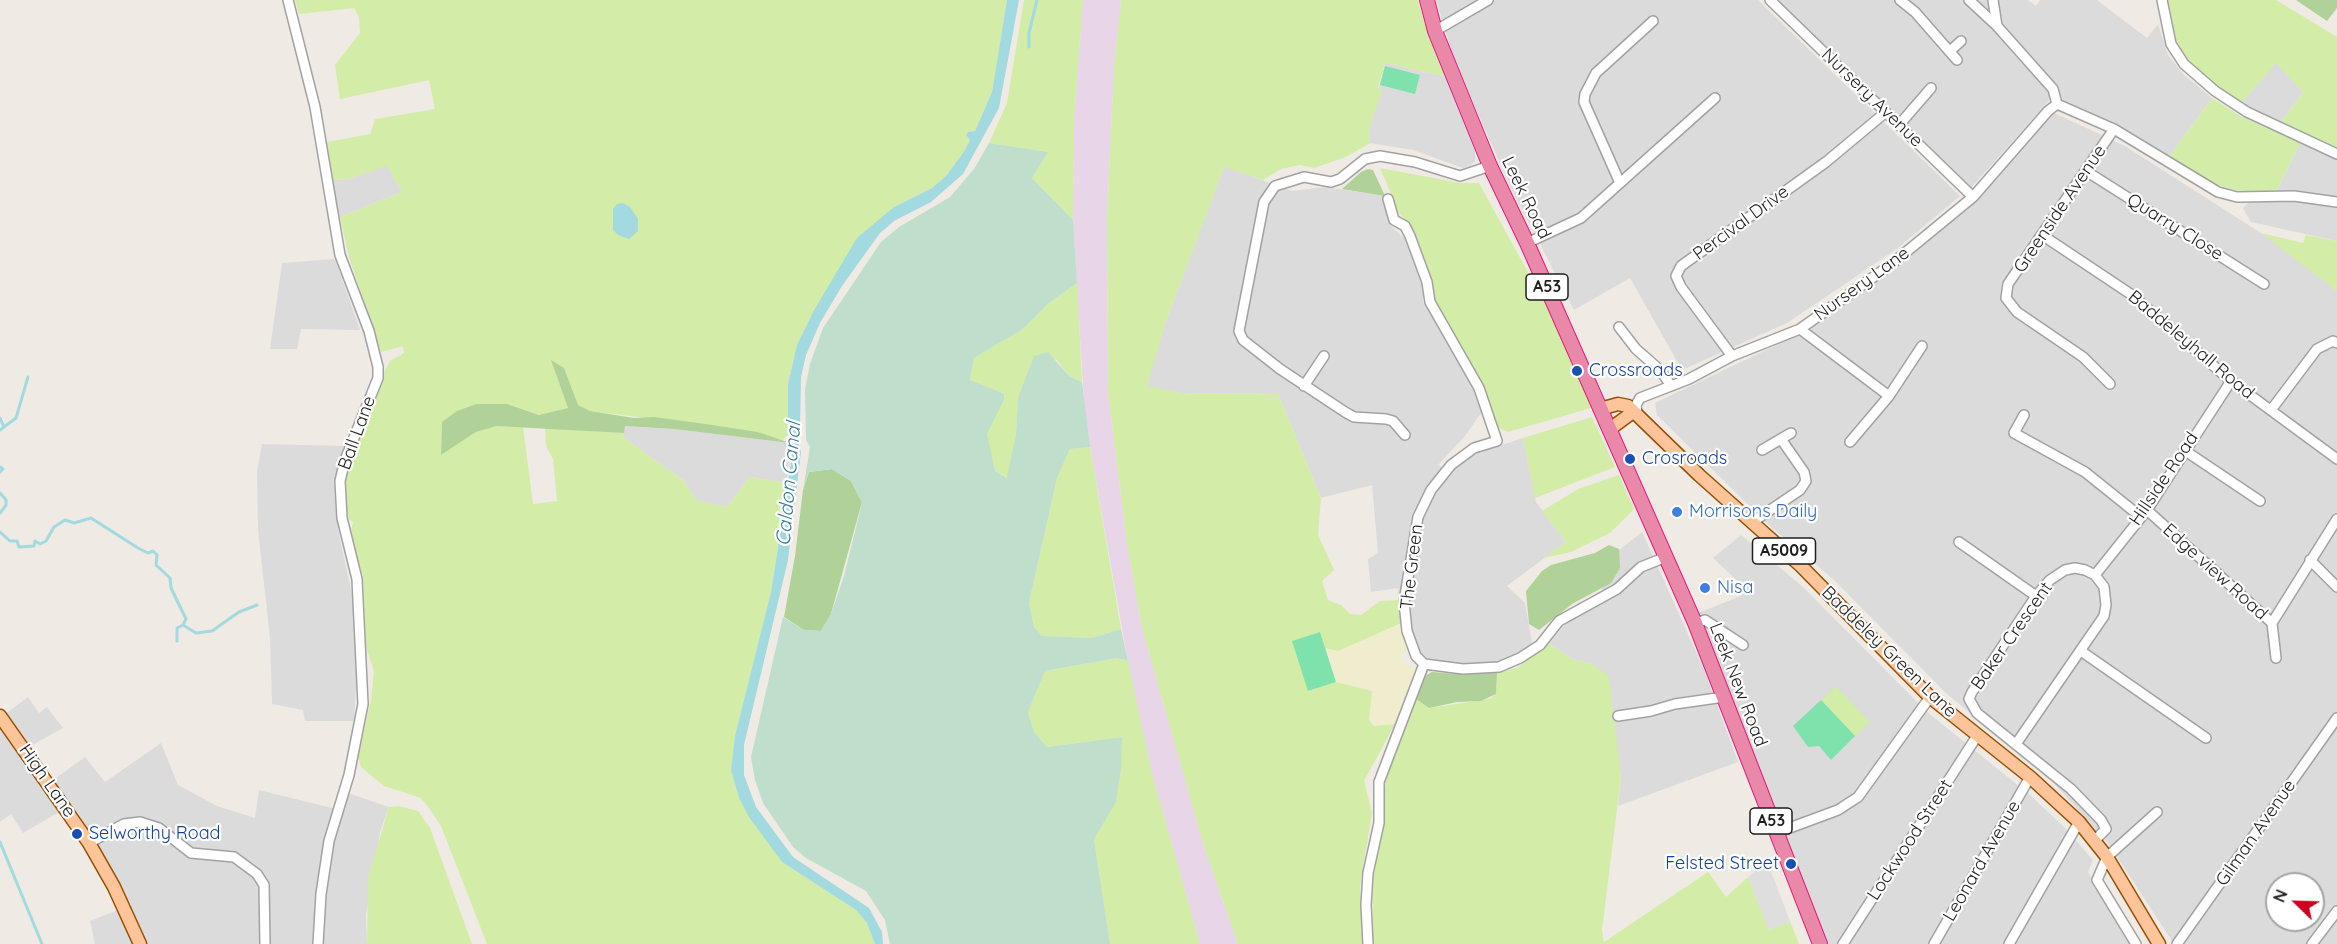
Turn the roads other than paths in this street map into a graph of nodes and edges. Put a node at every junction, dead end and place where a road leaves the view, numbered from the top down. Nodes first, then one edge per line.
1 (288, 0) edge
2 (1427, 0) edge
3 (1488, 0) edge
4 (1770, 0) edge
5 (1900, 0) edge
6 (1969, 0) edge
7 (1993, 0) edge
8 (2162, 0) edge
9 (1653, 21) dead end
10 (1997, 26) junction
11 (1435, 31) junction
12 (1961, 41) dead end
13 (1950, 51) junction
14 (1958, 60) dead end
15 (1930, 88) dead end
16 (1715, 98) dead end
17 (2057, 104) junction
18 (1886, 112) junction
19 (1899, 125) junction
20 (2114, 129) junction
21 (2337, 154) edge
22 (1490, 166) junction
23 (2086, 171) junction
24 (1620, 183) junction
25 (1973, 197) junction
26 (1388, 199) dead end
27 (2337, 202) edge
28 (2042, 235) junction
29 (1527, 243) junction
30 (2264, 284) dead end
31 (1619, 327) dead end
32 (1800, 329) junction
33 (2337, 343) edge
34 (1922, 346) dead end
35 (1324, 356) dead end
36 (1732, 356) junction
37 (2231, 381) junction
38 (2110, 384) dead end
39 (1304, 386) junction
40 (1671, 386) junction
41 (1889, 396) junction
42 (1600, 409) junction
43 (2271, 410) junction
44 (1635, 413) junction
45 (2024, 416) dead end
46 (1610, 429) junction
47 (1791, 433) dead end
48 (1405, 435) dead end
49 (1781, 440) junction
50 (1850, 442) dead end
51 (1762, 450) dead end
52 (2184, 450) junction
53 (2337, 459) edge
54 (2260, 501) dead end
55 (2144, 513) junction
56 (2337, 519) edge
57 (1751, 523) junction
58 (1959, 542) dead end
59 (1666, 557) junction
60 (2310, 560) junction
61 (2095, 575) junction
62 (2337, 587) edge
63 (2036, 596) junction
64 (1695, 623) junction
65 (2272, 623) junction
66 (1743, 645) dead end
67 (2081, 651) junction
68 (2276, 658) dead end
69 (1424, 664) junction
70 (1724, 697) junction
71 (1930, 697) junction
72 (1624, 712) dead end
73 (1980, 715) junction
74 (0, 716) edge
75 (2336, 721) edge
76 (1973, 732) junction
77 (2206, 738) dead end
78 (2016, 744) junction
79 (2030, 777) junction
80 (2157, 812) dead end
81 (2079, 822) junction
82 (1776, 833) junction
83 (2094, 841) junction
84 (89, 843) junction
85 (2107, 857) junction
86 (2337, 911) edge
87 (140, 944) edge
88 (265, 944) edge
89 (318, 944) edge
90 (1368, 944) edge
91 (1820, 944) edge
92 (1843, 944) edge
93 (1934, 944) edge
94 (2009, 944) edge
95 (2136, 944) edge
96 (2159, 944) edge
97 (2177, 944) edge
98 (2312, 944) edge

1 - 89 street, Ball Lane
2 - 11 highway, Leek Road / A53
3 - 11 street
4 - 18 street, Nursery Avenue
5 - 13 street
6 - 10 street
7 - 10 street
8 - 21 street
9 - 24 street
10 - 17 street
11 - 22 highway, Leek Road / A53
12 - 13 street
13 - 14 street
15 - 19 street
16 - 24 street
17 - 20 street
17 - 25 street, Nursery Lane
18 - 19 street, Nursery Avenue
18 - 36 street, Percival Drive
19 - 25 street, Nursery Avenue
20 - 23 street, Greenside Avenue
20 - 27 street
22 - 29 highway, Leek Road / A53
22 - 39 street
23 - 28 street, Greenside Avenue
23 - 30 street, Quarry Close
24 - 29 street
25 - 32 street, Nursery Lane
26 - 69 street, The Green
28 - 37 street, Baddeleyhall Road
28 - 38 street, Greenside Avenue
29 - 42 highway, Leek Road / A53
31 - 40 street
32 - 36 street, Nursery Lane
32 - 41 street
33 - 43 street
34 - 41 street
35 - 39 street
36 - 40 street, Nursery Lane
37 - 43 street, Baddeleyhall Road
37 - 52 street, Hillside Road
39 - 48 street
40 - 44 street, Nursery Lane
41 - 50 street
42 - 44 main road
42 - 46 highway, Leek New Road / A53
43 - 53 street, Baddeleyhall Road
44 - 46 main road
44 - 57 main road, Baddeley Green Lane / A5009
45 - 55 street, Edge view Road
46 - 59 highway, Leek New Road / A53
47 - 49 street
49 - 51 street
49 - 57 street
52 - 54 street
52 - 55 street, Hillside Road
55 - 61 street, Hillside Road
55 - 65 street, Edge view Road
56 - 60 street, Edge view Road
57 - 71 main road, Baddeley Green Lane / A5009
58 - 63 street
59 - 64 highway, Leek New Road / A53
59 - 69 street
60 - 62 street
60 - 65 street, Edge view Road
61 - 63 street, Baker Crescent
61 - 67 street
63 - 73 street, Baker Crescent
64 - 66 street
64 - 70 highway, Leek New Road / A53
65 - 68 street
67 - 77 street
67 - 78 street
69 - 90 street
70 - 72 street
70 - 82 highway, Leek New Road / A53
71 - 76 main road, Baddeley Green Lane / A5009
71 - 82 street
73 - 76 street, Lockwood Street
73 - 78 street, Baddeley Green Lane
74 - 84 main road, High Lane
75 - 97 street, Gilman Avenue
76 - 79 main road, Baddeley Green Lane / A5009
76 - 92 street, Lockwood Street
78 - 83 street, Baddeley Green Lane
79 - 81 main road, Baddeley Green Lane / A5009
79 - 93 street, Leonard Avenue
80 - 85 street
81 - 83 main road, Baddeley Green Lane / A5009
81 - 94 street
82 - 91 highway, Leek New Road / A53
83 - 85 main road, Baddeley Green Lane / A5009
84 - 87 main road, High Lane
84 - 88 street
85 - 95 street
85 - 96 main road, Baddeley Green Lane / A5009
86 - 98 street

